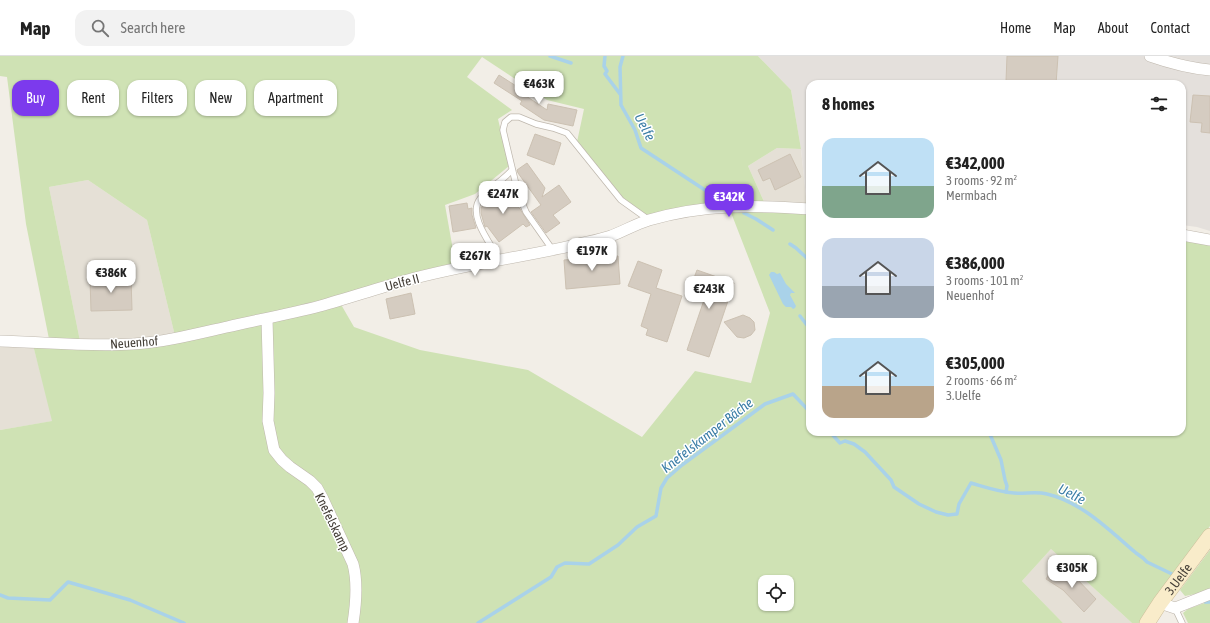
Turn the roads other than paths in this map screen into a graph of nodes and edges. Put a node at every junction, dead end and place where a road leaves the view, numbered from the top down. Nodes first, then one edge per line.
1 (1150, 56) edge
2 (1210, 70) edge
3 (512, 170) junction
4 (806, 209) edge
5 (649, 220) junction
6 (1186, 236) edge
7 (1210, 240) edge
8 (552, 249) junction
9 (500, 261) junction
10 (266, 319) junction
11 (0, 341) edge
12 (1210, 536) edge
13 (1210, 594) edge
14 (1160, 603) junction
15 (1175, 608) junction
16 (353, 623) edge
17 (1147, 623) edge
18 (1182, 623) edge

1 - 2 street
3 - 5 lane
3 - 8 lane
3 - 9 lane
4 - 5 street, Uelfe II
5 - 8 street, Uelfe II
6 - 7 street
8 - 9 street, Uelfe II
9 - 10 street, Uelfe II
10 - 11 street, Neuenhof
10 - 16 street, Knefelskamp
12 - 14 street, 3.Uelfe
13 - 15 street
14 - 15 street
14 - 17 street, 3.Uelfe
15 - 18 lane

